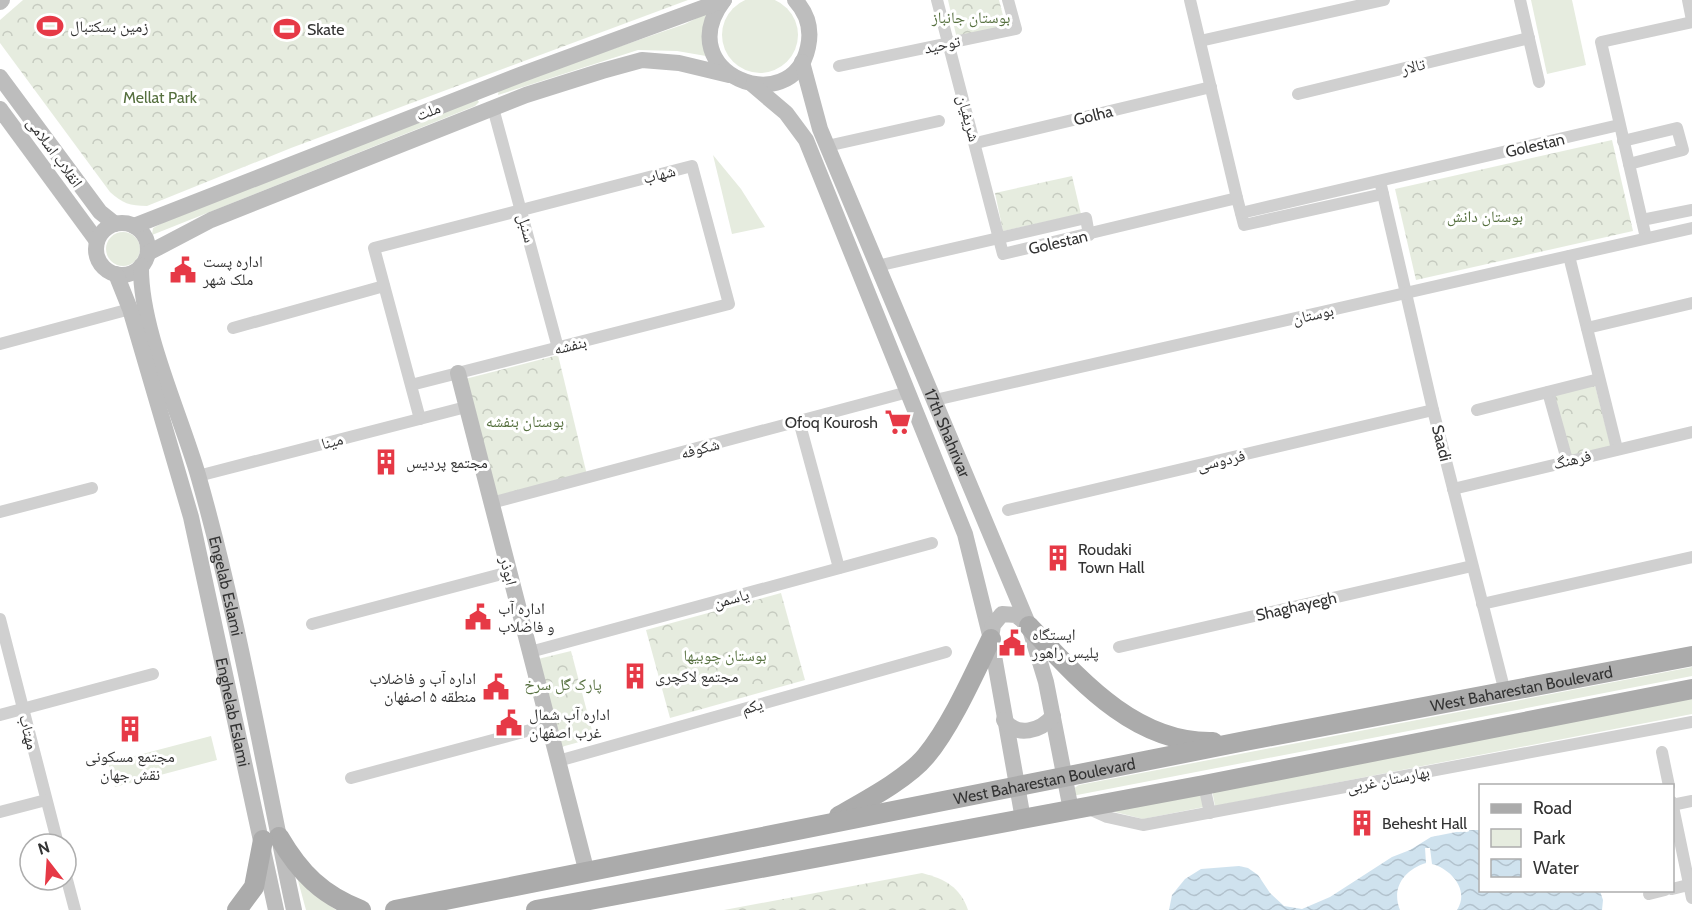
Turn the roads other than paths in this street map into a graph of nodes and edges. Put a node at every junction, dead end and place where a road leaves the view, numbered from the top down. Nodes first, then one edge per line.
1 (724, 0) edge
2 (937, 0) edge
3 (1008, 0) edge
4 (1190, 0) edge
5 (1384, 0) edge
6 (1520, 0) edge
7 (1688, 0) edge
8 (800, 3) edge
9 (1692, 21) edge
10 (1529, 38) junction
11 (1200, 41) junction
12 (948, 42) junction
13 (802, 62) junction
14 (839, 66) dead end
15 (729, 75) junction
16 (0, 78) edge
17 (1539, 82) dead end
18 (753, 85) junction
19 (1210, 87) junction
20 (1298, 94) dead end
21 (493, 108) junction
22 (0, 109) edge
23 (939, 121) dead end
24 (1619, 125) junction
25 (1623, 141) junction
26 (976, 143) junction
27 (827, 146) junction
28 (1629, 164) junction
29 (1382, 187) junction
30 (1237, 198) junction
31 (522, 210) junction
32 (1692, 210) edge
33 (1642, 220) junction
34 (115, 224) junction
35 (134, 226) junction
36 (1692, 228) edge
37 (999, 237) junction
38 (1647, 238) junction
39 (97, 241) junction
40 (1569, 256) junction
41 (144, 259) junction
42 (877, 266) junction
43 (116, 274) junction
44 (384, 286) junction
45 (1407, 292) junction
46 (1692, 303) edge
47 (729, 304) joint
48 (130, 309) junction
49 (233, 328) dead end
50 (1587, 328) junction
51 (0, 344) edge
52 (558, 348) junction
53 (458, 374) junction
54 (1599, 380) junction
55 (411, 386) junction
56 (908, 392) junction
57 (1548, 392) junction
58 (935, 400) junction
59 (466, 407) junction
60 (1433, 410) junction
61 (1477, 410) dead end
62 (420, 418) junction
63 (799, 421) junction
64 (1692, 432) edge
65 (1617, 449) junction
66 (1567, 460) junction
67 (198, 476) junction
68 (92, 488) dead end
69 (1454, 489) junction
70 (491, 503) junction
71 (1008, 510) dead end
72 (0, 512) edge
73 (932, 543) dead end
74 (1692, 557) edge
75 (1472, 566) junction
76 (839, 568) junction
77 (509, 572) junction
78 (1482, 604) junction
79 (0, 619) edge
80 (312, 624) dead end
81 (1029, 626) junction
82 (991, 639) junction
83 (1119, 647) dead end
84 (530, 652) junction
85 (946, 652) dead end
86 (1692, 656) edge
87 (153, 674) dead end
88 (1692, 689) edge
89 (1505, 692) junction
90 (23, 709) junction
91 (0, 715) edge
92 (1053, 716) junction
93 (1004, 720) junction
94 (1692, 722) edge
95 (549, 725) junction
96 (1245, 741) junction
97 (1662, 752) dead end
98 (558, 761) junction
99 (1065, 777) junction
100 (351, 778) dead end
101 (1669, 784) edge
102 (1204, 785) junction
103 (1016, 786) junction
104 (46, 800) junction
105 (1692, 801) edge
106 (1674, 804) edge
107 (1078, 809) junction
108 (1674, 809) edge
109 (0, 812) edge
110 (1210, 813) junction
111 (1023, 819) junction
112 (823, 825) junction
113 (55, 832) edge
114 (271, 839) junction
115 (587, 873) junction
116 (1674, 889) edge
117 (1691, 889) edge
118 (70, 892) edge
119 (1660, 892) edge
120 (1649, 894) dead end
121 (75, 910) edge
122 (237, 910) edge
123 (276, 910) edge
124 (294, 910) edge
125 (361, 910) edge
126 (395, 910) edge
127 (536, 910) edge

1 - 15 main road
1 - 35 main road, ملت
2 - 12 street, شریفیان
3 - 12 street, توحید
4 - 11 street
5 - 11 street
6 - 10 street
7 - 9 street
8 - 13 main road
9 - 24 street
10 - 17 street
10 - 20 street, تالار
11 - 19 street
12 - 14 street, توحید
12 - 26 street, شریفیان
13 - 18 main road
13 - 27 main road, 17th Shahrivar
15 - 18 main road, ملت
15 - 21 main road, ملت
16 - 34 main road, انقلاب اسلامی
18 - 56 main road, 17th Shahrivar
19 - 26 street, Golha
19 - 30 street
21 - 31 street, سنبل
21 - 41 main road, ملت
22 - 39 main road, انقلاب اسلامی
23 - 27 street
24 - 25 street
24 - 29 street, Golestan
25 - 28 street
25 - 28 street
26 - 37 street, شریفیان
27 - 42 main road, 17th Shahrivar
28 - 33 street
29 - 30 street, Golestan
29 - 45 street, Saadi
30 - 37 street, Golestan
31 - 44 street
31 - 47 street, شهاب
31 - 52 street, سنبل
32 - 33 street
33 - 38 street
34 - 35 main road
34 - 39 main road
35 - 41 main road
36 - 38 street, بوستان
37 - 42 street
38 - 40 street, بوستان
39 - 43 main road, انقلاب اسلامی
40 - 45 street, بوستان
40 - 50 street
41 - 43 main road
41 - 67 main road, Engelab Eslami
42 - 58 main road, 17th Shahrivar
43 - 48 main road, Enghelab Eslami
44 - 49 street
44 - 55 street
45 - 58 street, بوستان
45 - 60 street, Saadi
46 - 50 street
47 - 52 street, بنفشه
48 - 51 street
48 - 114 main road, Enghelab Eslami
50 - 54 street
52 - 53 street, بنفشه
53 - 55 street, بنفشه
53 - 59 main road, ابوذر
54 - 57 street
54 - 65 street
55 - 62 street
56 - 63 street, شکوفه
56 - 82 main road, 17th Shahrivar
57 - 61 street
57 - 66 street
58 - 81 main road, 17th Shahrivar
59 - 62 street, مینا
59 - 70 main road, ابوذر
60 - 69 street, Saadi
60 - 71 street, فردوسی
62 - 67 street, مینا
63 - 70 street, شکوفه
63 - 76 street
64 - 65 street, فرهنگ
65 - 66 street, فرهنگ
66 - 69 street, فرهنگ
67 - 114 main road, Engelab Eslami
68 - 72 street
69 - 75 street, Saadi
70 - 77 main road, ابوذر
73 - 76 street, یاسمن
74 - 78 street
75 - 78 street, Saadi
75 - 83 street, Shaghayegh
76 - 84 street, یاسمن
77 - 80 street
77 - 84 main road, ابوذر
78 - 89 street, Saadi
79 - 90 street, مهتاب
81 - 82 main road
81 - 92 main road, 17th Shahrivar
81 - 96 main road
82 - 93 main road, 17th Shahrivar
82 - 112 main road
84 - 95 main road, ابوذر
85 - 98 street, یکم
86 - 89 main road, West Baharestan Boulevard
87 - 90 street
88 - 102 main road, West Baharestan Boulevard
89 - 96 main road, West Baharestan Boulevard
90 - 91 street
90 - 104 street, مهتاب
92 - 93 main road
92 - 99 main road, 17th Shahrivar
93 - 103 main road, 17th Shahrivar
94 - 110 street, بهارستان غربی
95 - 98 main road, ابوذر
95 - 100 street
96 - 99 main road, West Baharestan Boulevard
97 - 101 street
98 - 115 main road, ابوذر
99 - 103 main road, West Baharestan Boulevard
99 - 107 main road, 17th Shahrivar
102 - 107 main road, West Baharestan Boulevard
102 - 110 street
103 - 111 main road, 17th Shahrivar
103 - 112 main road, West Baharestan Boulevard
104 - 109 street
104 - 113 street, مهتاب
105 - 106 street
107 - 110 street, بهارستان غربی
107 - 111 main road, West Baharestan Boulevard
108 - 117 street
111 - 127 main road, West Baharestan Boulevard
112 - 115 main road, West Baharestan Boulevard
114 - 122 main road
114 - 123 main road, Enghelab Eslami
114 - 124 main road, Engelab Eslami
114 - 125 main road
115 - 126 main road, West Baharestan Boulevard
116 - 117 street
118 - 121 street
119 - 120 street

